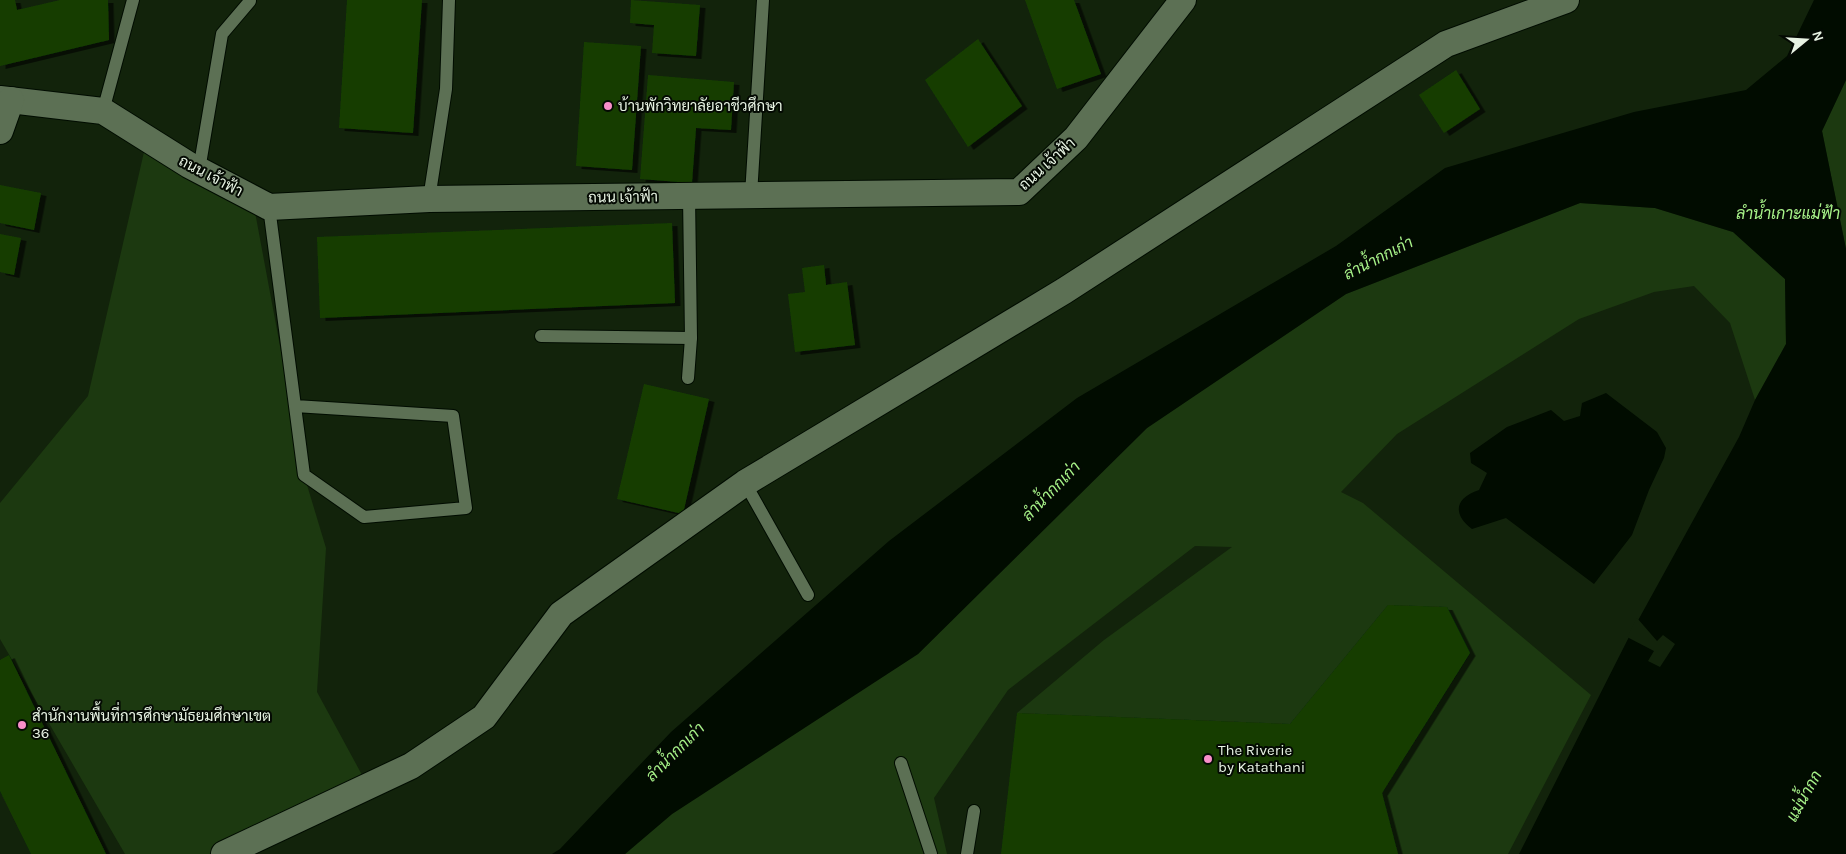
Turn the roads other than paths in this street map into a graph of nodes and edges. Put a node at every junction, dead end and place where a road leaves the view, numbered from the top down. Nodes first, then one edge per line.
1 (133, 0) edge
2 (449, 0) edge
3 (763, 0) edge
4 (1184, 0) edge
5 (1566, 0) edge
6 (250, 1) dead end
7 (6, 100) edge
8 (103, 111) junction
9 (0, 131) edge
10 (199, 170) junction
11 (751, 195) junction
12 (689, 196) junction
13 (429, 199) junction
14 (270, 207) junction
15 (541, 336) dead end
16 (691, 338) junction
17 (688, 378) dead end
18 (295, 406) junction
19 (744, 484) junction
20 (808, 595) dead end
21 (901, 763) dead end
22 (974, 811) dead end
23 (224, 854) edge
24 (931, 854) edge
25 (967, 854) edge

1 - 8 lane
2 - 13 lane
3 - 11 lane
4 - 11 street, ถนน เจ้าฟ้า
5 - 19 street
6 - 10 lane
7 - 8 street, ถนน เจ้าฟ้า
7 - 9 street
8 - 10 street, ถนน เจ้าฟ้า
10 - 14 street, ถนน เจ้าฟ้า
11 - 12 street, ถนน เจ้าฟ้า
12 - 13 street, ถนน เจ้าฟ้า
12 - 16 lane
13 - 14 street, ถนน เจ้าฟ้า
14 - 18 lane
15 - 16 lane
16 - 17 lane
18 - 18 lane
19 - 20 lane
19 - 23 street
21 - 24 lane
22 - 25 lane

